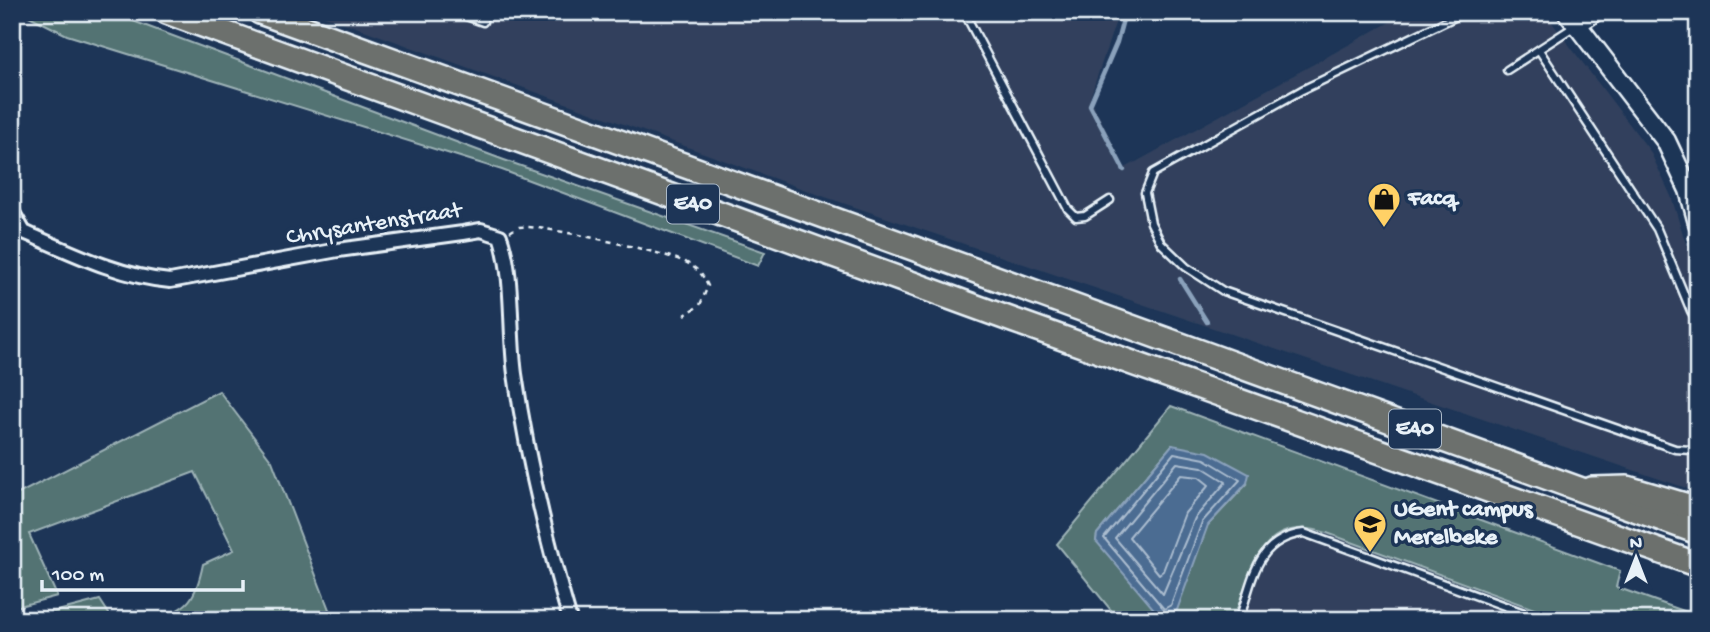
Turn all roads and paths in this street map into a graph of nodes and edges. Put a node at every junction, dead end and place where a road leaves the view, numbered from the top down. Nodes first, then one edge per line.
1 (167, 12) edge
2 (260, 12) edge
3 (455, 12) edge
4 (484, 12) edge
5 (964, 12) edge
6 (1465, 12) edge
7 (1594, 12) edge
8 (1572, 19) edge
9 (1539, 50) junction
10 (1507, 70) dead end
11 (1110, 200) dead end
12 (12, 211) edge
13 (1692, 227) edge
14 (500, 236) junction
15 (1698, 241) edge
16 (1690, 243) junction
17 (1698, 265) edge
18 (685, 315) dead end
19 (1698, 321) edge
20 (1698, 445) edge
21 (1581, 489) junction
22 (1698, 509) edge
23 (1698, 533) edge
24 (1698, 565) edge
25 (570, 620) edge
26 (1239, 620) edge
27 (1543, 620) edge

1 - 24 highway, E40
2 - 21 highway, E40
3 - 4 lane
5 - 11 lane
6 - 20 lane
7 - 8 main road
8 - 9 lane
8 - 13 main road
9 - 10 lane
9 - 19 lane
12 - 14 street, Chrysantenstraat
13 - 16 path
14 - 18 path
14 - 25 street
15 - 16 path
16 - 17 path
21 - 22 highway
21 - 23 highway, E40
26 - 27 lane

